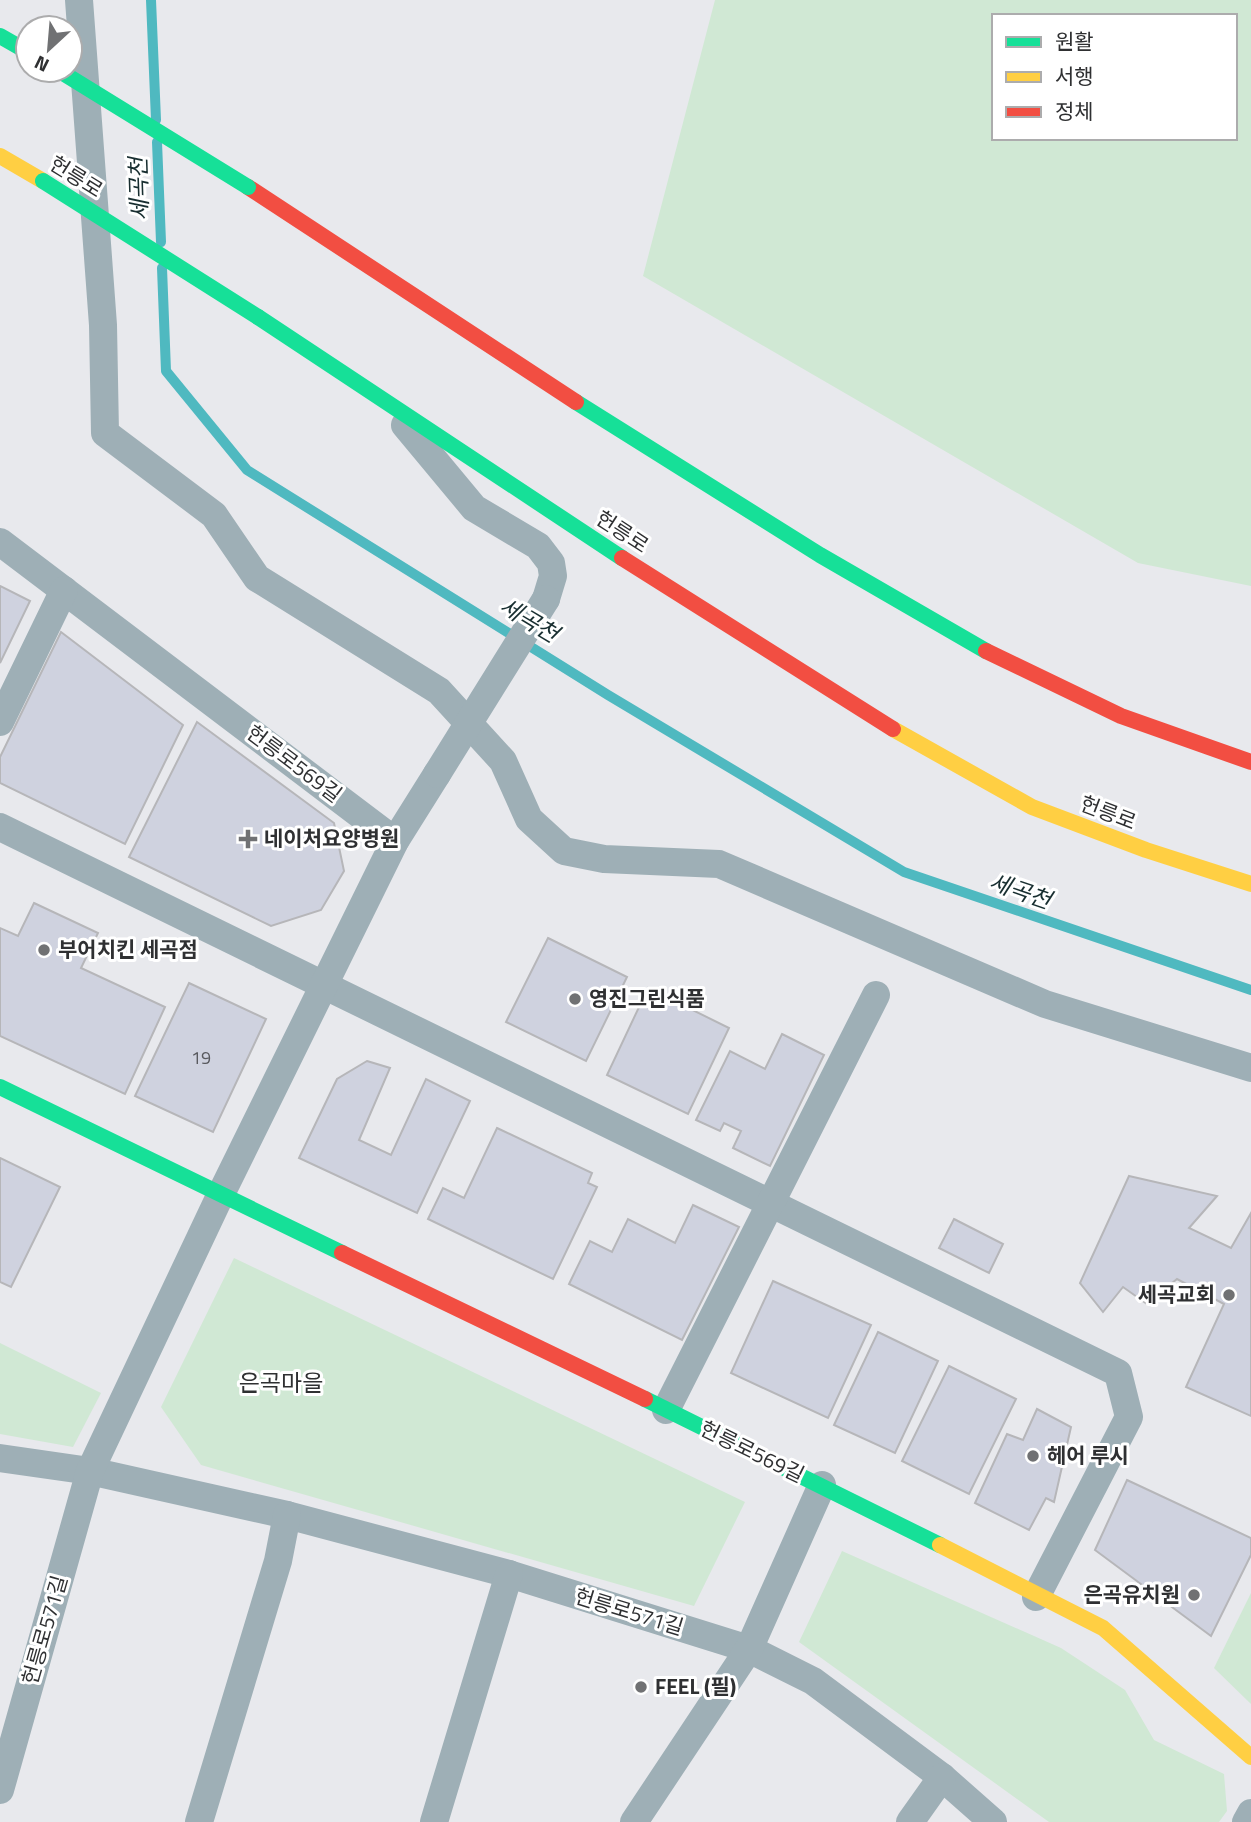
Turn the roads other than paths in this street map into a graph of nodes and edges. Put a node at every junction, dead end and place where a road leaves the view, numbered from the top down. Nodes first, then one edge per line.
1 (79, 0) edge
2 (81, 84) edge
3 (0, 156) edge
4 (389, 406) junction
5 (0, 542) edge
6 (64, 590) junction
7 (0, 722) edge
8 (1251, 762) edge
9 (0, 827) edge
10 (395, 841) junction
11 (1251, 884) edge
12 (324, 985) junction
13 (876, 995) dead end
14 (1251, 1068) edge
15 (0, 1087) edge
16 (220, 1196) junction
17 (772, 1206) junction
18 (666, 1410) junction
19 (0, 1458) edge
20 (90, 1471) junction
21 (822, 1485) junction
22 (287, 1515) junction
23 (509, 1574) junction
24 (1036, 1597) junction
25 (749, 1649) junction
26 (1251, 1758) edge
27 (942, 1777) junction
28 (0, 1790) edge
29 (1251, 1813) edge
30 (199, 1822) edge
31 (434, 1822) edge
32 (634, 1822) edge
33 (910, 1822) edge
34 (993, 1822) edge
35 (1246, 1822) edge

1 - 14 street
2 - 8 main road, bridge
3 - 4 main road, 헌릉로, bridge
4 - 10 street, bridge
4 - 11 main road, 헌릉로
5 - 6 street, 헌릉로569길
6 - 7 street
6 - 10 street, 헌릉로569길
9 - 12 street
10 - 12 street
12 - 16 street
12 - 17 street
13 - 17 street
15 - 16 main road, 헌릉로569길
16 - 18 main road, 헌릉로569길
16 - 20 street
17 - 18 street
17 - 24 street
18 - 21 main road, 헌릉로569길
19 - 20 street, 헌릉로571길
20 - 22 street, 헌릉로571길
20 - 28 street, 헌릉로571길
21 - 24 main road, 헌릉로569길
21 - 25 street
22 - 23 street, 헌릉로571길
22 - 30 street
23 - 25 street, 헌릉로571길
23 - 31 street
24 - 26 main road, 헌릉로569길
25 - 27 street, 헌릉로571길
25 - 32 street
27 - 33 street
27 - 34 street, 헌릉로571길
29 - 35 street

